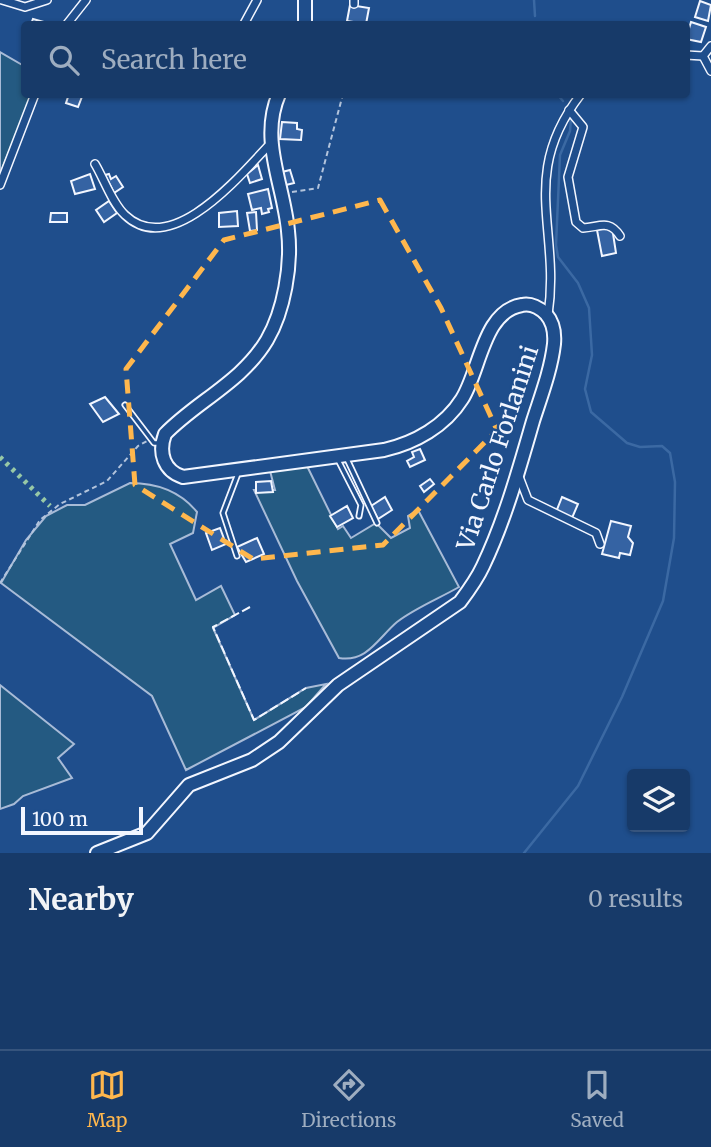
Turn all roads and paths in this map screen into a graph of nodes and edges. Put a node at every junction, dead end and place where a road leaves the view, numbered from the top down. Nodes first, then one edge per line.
1 (2, 0) edge
2 (47, 0) edge
3 (86, 0) edge
4 (257, 0) edge
5 (305, 0) edge
6 (69, 21) edge
7 (246, 21) edge
8 (305, 21) edge
9 (711, 46) edge
10 (690, 55) edge
11 (703, 56) junction
12 (711, 71) edge
13 (33, 98) edge
14 (278, 98) edge
15 (342, 98) edge
16 (578, 98) edge
17 (569, 110) junction
18 (271, 143) junction
19 (95, 163) dead end
20 (0, 186) edge
21 (281, 194) junction
22 (620, 236) dead end
23 (548, 316) junction
24 (125, 405) dead end
25 (156, 441) junction
26 (341, 456) junction
27 (239, 469) junction
28 (518, 473) junction
29 (359, 516) dead end
30 (377, 523) dead end
31 (600, 544) dead end
32 (237, 556) dead end
33 (0, 583) edge
34 (97, 853) edge

1 - 2 street
3 - 6 street
4 - 7 street
5 - 8 main road
9 - 11 street
10 - 11 street
11 - 12 street
13 - 20 street
14 - 18 main road
15 - 21 path
16 - 17 street
17 - 22 street
17 - 23 street
18 - 19 street
18 - 21 main road
21 - 25 main road
23 - 26 main road, Via Carlo Forlanini
23 - 28 main road, Via Carlo Forlanini
24 - 25 lane
25 - 27 main road, Via Carlo Forlanini
25 - 33 path
26 - 27 main road, Via Carlo Forlanini
26 - 29 lane
26 - 30 lane
27 - 32 lane
28 - 31 street
28 - 34 main road, Via Carlo Forlanini

